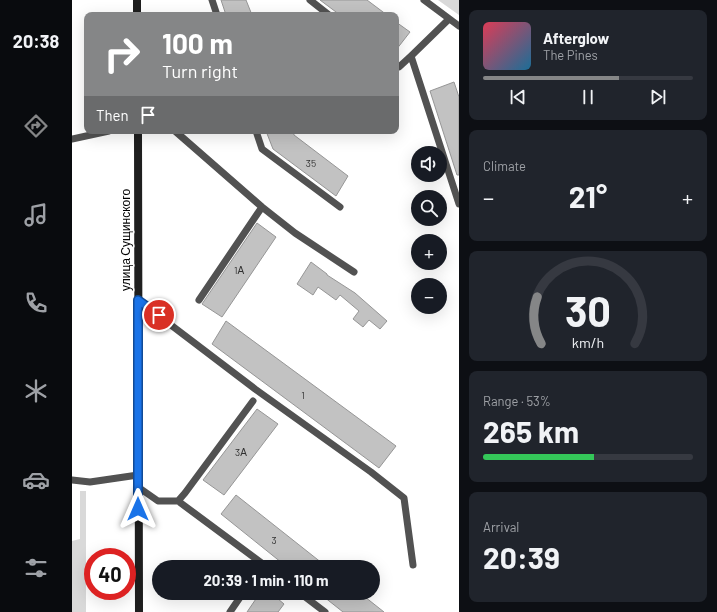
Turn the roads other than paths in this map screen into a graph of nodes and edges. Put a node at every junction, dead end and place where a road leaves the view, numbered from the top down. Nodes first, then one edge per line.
1 (137, 0) edge
2 (212, 0) edge
3 (310, 0) edge
4 (424, 0) edge
5 (137, 12) edge
6 (216, 12) edge
7 (324, 12) edge
8 (449, 19) junction
9 (459, 26) edge
10 (411, 56) junction
11 (399, 67) edge
12 (95, 134) edge
13 (138, 134) edge
14 (178, 134) edge
15 (257, 134) edge
16 (72, 139) edge
17 (459, 204) edge
18 (340, 206) dead end
19 (262, 207) junction
20 (354, 272) dead end
21 (138, 300) junction
22 (198, 300) dead end
23 (253, 401) dead end
24 (138, 475) junction
25 (72, 480) edge
26 (138, 487) junction
27 (178, 500) junction
28 (258, 560) edge
29 (413, 565) dead end
30 (238, 600) edge
31 (309, 600) edge
32 (139, 612) edge
33 (230, 612) edge
34 (325, 612) edge

1 - 5 street
2 - 6 lane
3 - 7 lane
4 - 8 lane
8 - 9 lane
8 - 10 lane
10 - 11 lane
10 - 17 lane
12 - 16 lane
13 - 21 street, улица Сущинского
14 - 19 lane
15 - 18 lane
19 - 20 lane
19 - 22 lane
21 - 24 street, улица Сущинского
21 - 29 lane
23 - 27 lane
24 - 25 lane
24 - 26 street, улица Сущинского
26 - 27 lane
26 - 32 street, улица Сущинского
27 - 28 lane
30 - 33 lane
31 - 34 lane

